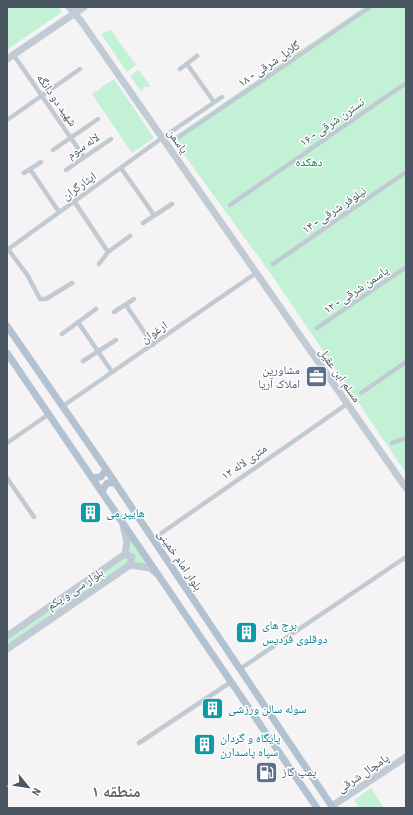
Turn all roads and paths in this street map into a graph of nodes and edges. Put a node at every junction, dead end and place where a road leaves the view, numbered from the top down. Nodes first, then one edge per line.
1 (69, 7) edge
2 (370, 7) edge
3 (78, 10) edge
4 (10, 56) edge
5 (197, 56) dead end
6 (187, 64) junction
7 (80, 69) dead end
8 (180, 69) dead end
9 (406, 83) edge
10 (42, 95) junction
11 (222, 97) dead end
12 (214, 102) junction
13 (98, 119) dead end
14 (7, 120) edge
15 (179, 137) dead end
16 (71, 138) junction
17 (162, 138) junction
18 (111, 139) dead end
19 (53, 150) dead end
20 (84, 157) junction
21 (41, 162) dead end
22 (121, 168) junction
23 (30, 169) junction
24 (66, 170) dead end
25 (406, 172) edge
26 (24, 173) dead end
27 (74, 202) junction
28 (172, 204) dead end
29 (230, 205) dead end
30 (59, 212) junction
31 (154, 215) junction
32 (143, 223) dead end
33 (130, 236) dead end
34 (8, 250) edge
35 (108, 252) junction
36 (99, 264) dead end
37 (273, 264) dead end
38 (406, 267) edge
39 (256, 273) junction
40 (72, 283) dead end
41 (134, 299) dead end
42 (126, 304) junction
43 (96, 310) dead end
44 (114, 312) dead end
45 (78, 322) junction
46 (7, 326) edge
47 (317, 328) dead end
48 (62, 334) dead end
49 (116, 340) dead end
50 (153, 345) junction
51 (98, 351) junction
52 (7, 353) edge
53 (83, 361) dead end
54 (406, 362) edge
55 (112, 372) junction
56 (361, 393) dead end
57 (347, 404) junction
58 (63, 406) junction
59 (49, 414) junction
60 (406, 438) edge
61 (7, 443) edge
62 (392, 443) dead end
63 (106, 469) junction
64 (7, 478) edge
65 (93, 478) junction
66 (116, 484) junction
67 (406, 488) edge
68 (102, 491) junction
69 (34, 517) dead end
70 (122, 521) junction
71 (153, 539) junction
72 (125, 554) junction
73 (406, 557) edge
74 (130, 565) junction
75 (158, 575) junction
76 (7, 636) edge
77 (7, 649) edge
78 (240, 669) junction
79 (231, 682) junction
80 (139, 743) dead end
81 (406, 757) edge
82 (333, 807) edge
83 (317, 808) edge

1 - 3 street, یاسمن
2 - 15 street, گلایل شرقی - ۱۸
3 - 4 street
3 - 17 street, یاسمن
4 - 10 street, شهید دو دانگه
5 - 6 street
6 - 8 street
6 - 12 street
7 - 10 street
9 - 29 street, نسترن شرقی - ۱۶
10 - 14 street
10 - 16 street, شهید دو دانگه
11 - 12 street, ایثارگران
12 - 17 street, ایثارگران
13 - 16 street
16 - 19 street
16 - 20 street, شهید دو دانگه
17 - 22 street, ایثارگران
17 - 39 street, یاسمن
18 - 20 street, لاله سوم
20 - 24 street, لاله سوم
21 - 23 street
22 - 27 street, ایثارگران
22 - 31 street
23 - 26 street
23 - 30 street
25 - 37 street, نیلوفر شرقی - ۱۴
27 - 30 street, ایثارگران
27 - 35 street
28 - 31 street
30 - 34 street, ایثارگران
31 - 32 street
33 - 35 street
34 - 40 street
35 - 36 street
38 - 47 street, یاسمن شرقی - ۱۲
39 - 50 street, ارغوان
39 - 57 street, مسلم ابن عقیل
41 - 42 street
42 - 44 street
42 - 50 street
43 - 45 street
45 - 48 street
45 - 51 street
46 - 58 main road, بلوار امام خمینی
49 - 51 street
50 - 55 street, ارغوان
51 - 53 street
51 - 55 street
52 - 59 main road
54 - 56 street
55 - 58 street, ارغوان
57 - 67 street, مسلم ابن عقیل
57 - 71 street, ۱۲ متری لاله
58 - 63 main road, بلوار امام خمینی
59 - 61 street
59 - 65 main road
60 - 62 street
63 - 65 main road
63 - 66 main road, بلوار امام خمینی
64 - 69 street
65 - 68 main road
66 - 68 main road
66 - 71 main road, بلوار امام خمینی
68 - 70 main road
70 - 72 street
70 - 75 main road
71 - 78 main road, بلوار امام خمینی
72 - 74 street
72 - 76 street, بلوار سی و یکم
73 - 78 street
74 - 75 street
74 - 77 street, بلوار سی و یکم
75 - 79 main road
78 - 82 main road, بلوار امام خمینی
79 - 80 street
79 - 83 main road
81 - 82 street, پامچال شرقی

